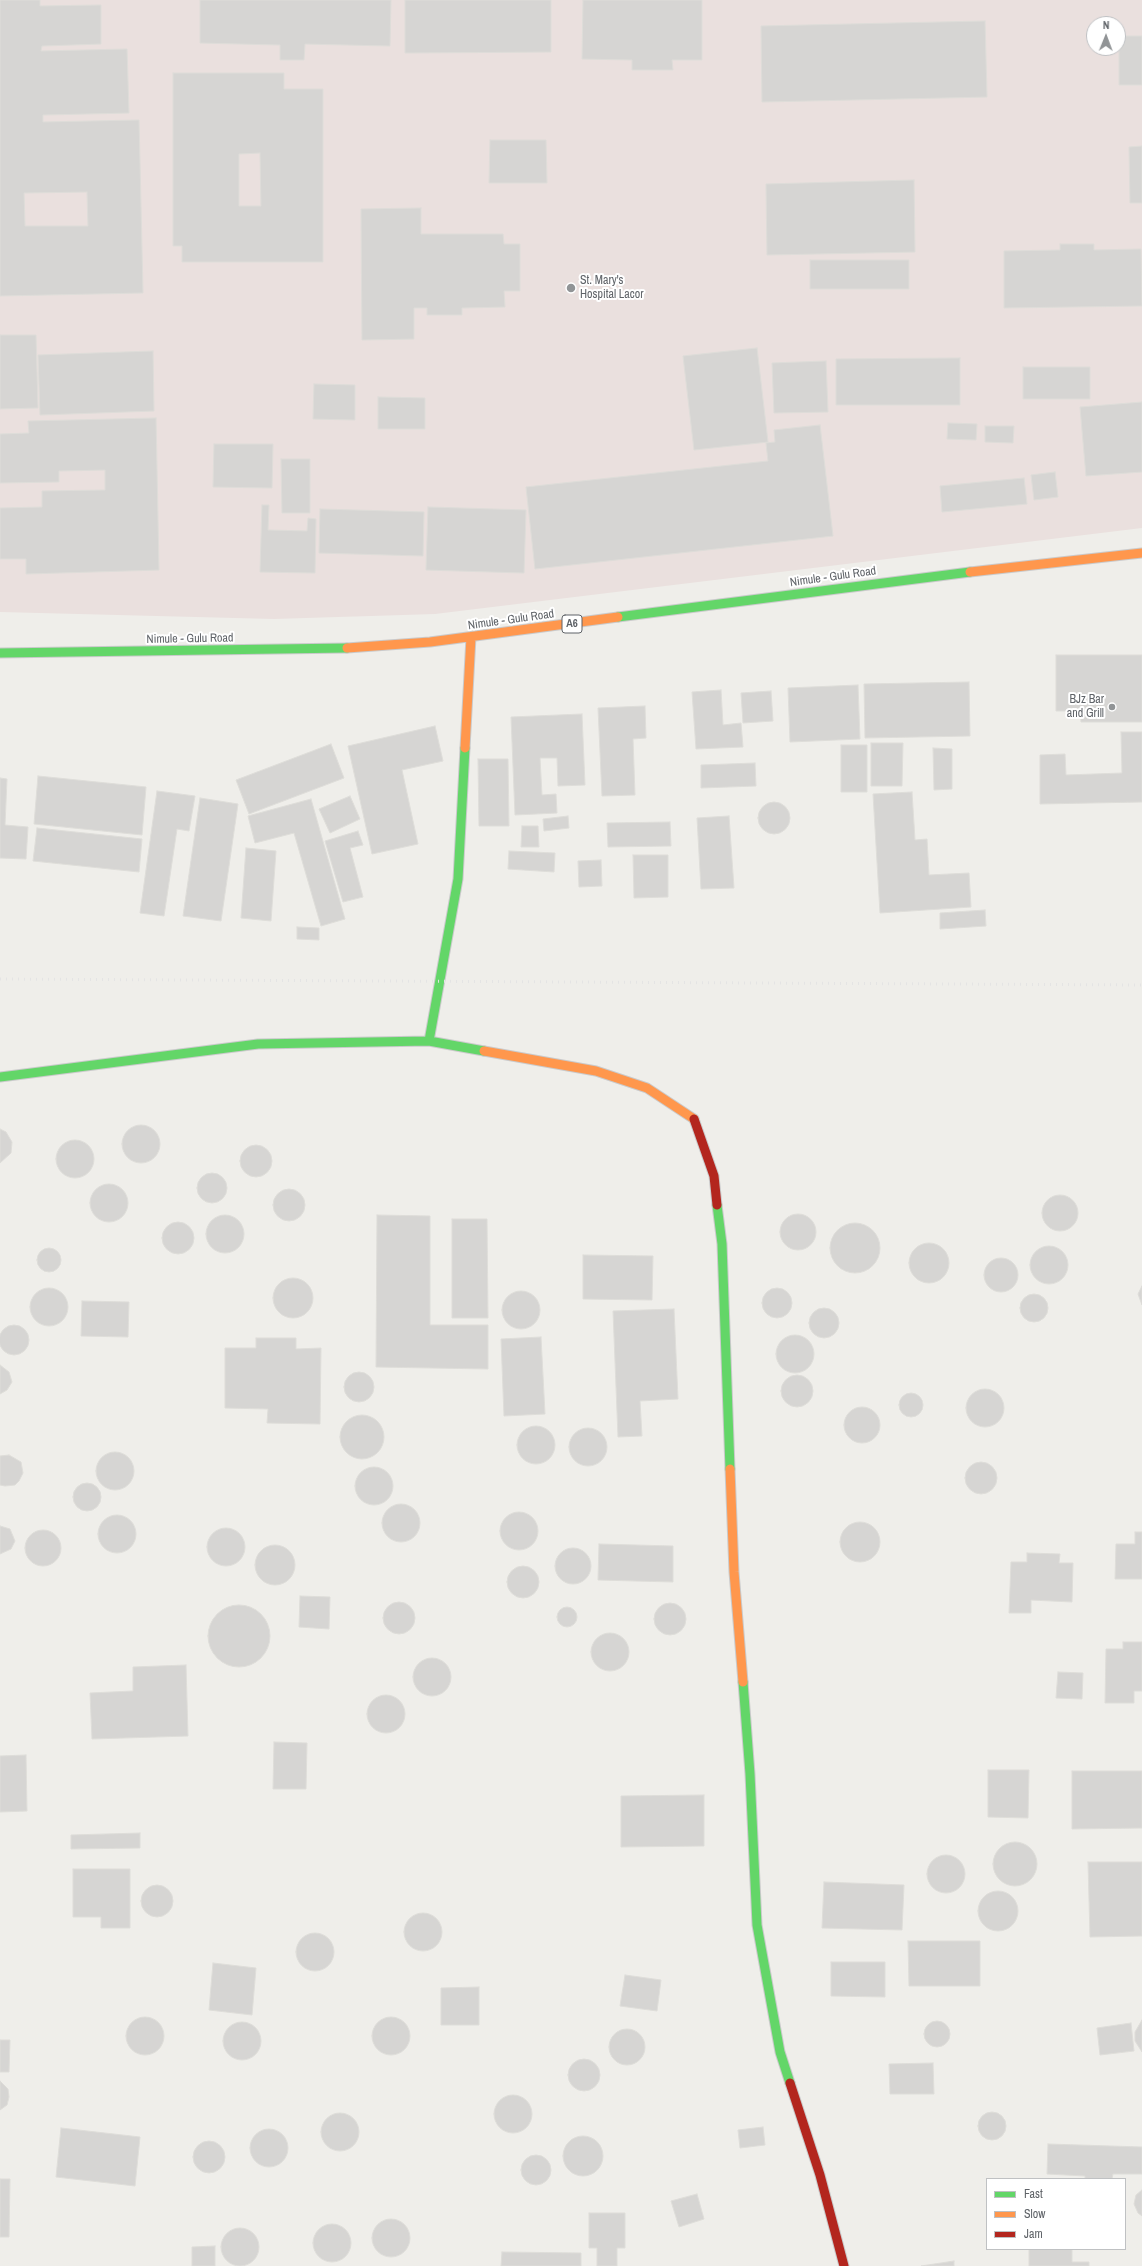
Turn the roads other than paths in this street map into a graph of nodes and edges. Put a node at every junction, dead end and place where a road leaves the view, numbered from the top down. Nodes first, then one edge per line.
1 (1142, 553) edge
2 (471, 637) junction
3 (0, 653) edge
4 (429, 1041) junction
5 (0, 1077) edge
6 (844, 2266) edge

1 - 2 street, Nimule - Gulu Road / A6
2 - 3 street, Nimule - Gulu Road / A6
2 - 4 street
4 - 5 street
4 - 6 street

